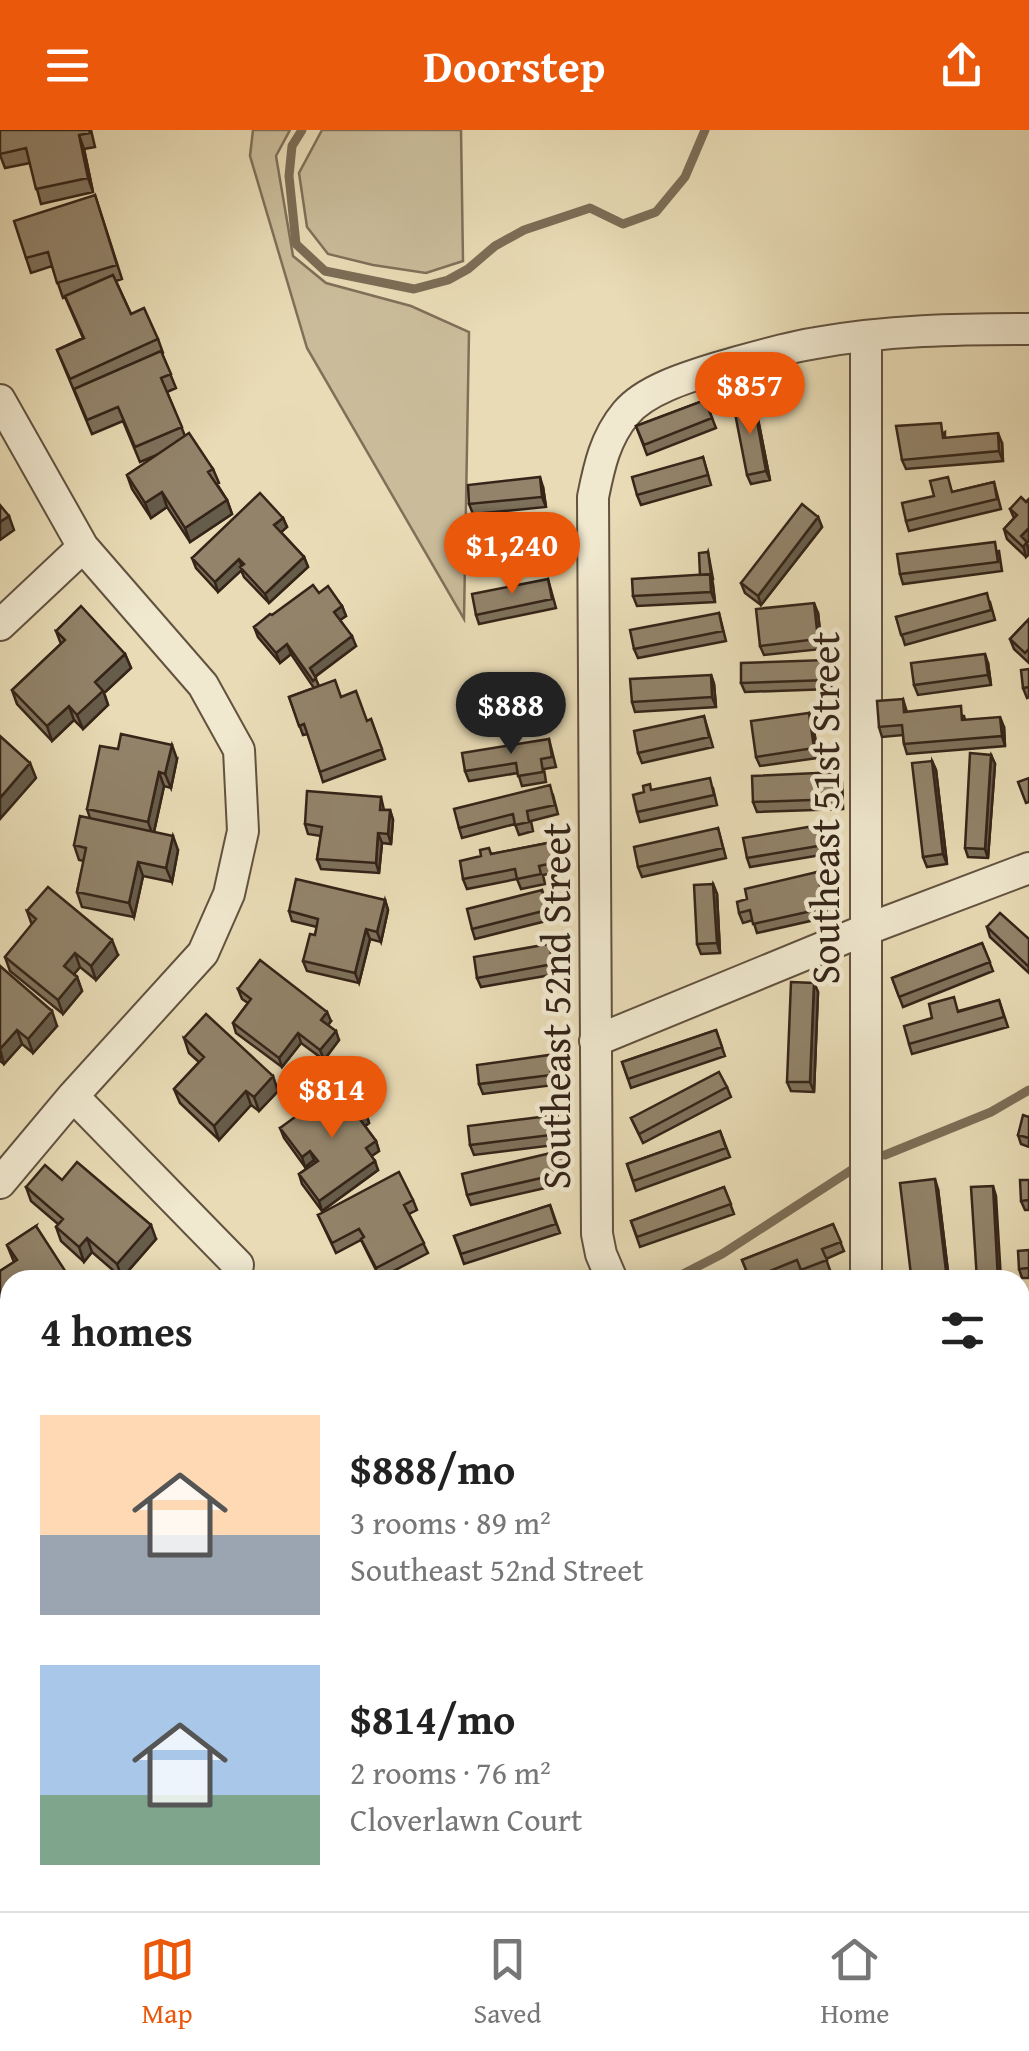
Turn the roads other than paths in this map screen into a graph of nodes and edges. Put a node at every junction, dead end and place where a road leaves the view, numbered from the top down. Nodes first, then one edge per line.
1 (1029, 329) edge
2 (866, 336) junction
3 (0, 400) edge
4 (83, 547) junction
5 (0, 625) edge
6 (1029, 868) edge
7 (864, 930) junction
8 (596, 1041) junction
9 (73, 1096) junction
10 (0, 1183) edge
11 (238, 1265) dead end
12 (608, 1270) edge
13 (866, 1270) edge

1 - 2 street
2 - 7 street, Southeast 51st Street
2 - 8 street, Southeast 52nd Street
3 - 4 street
4 - 5 street
4 - 9 street
6 - 7 street
7 - 8 street
7 - 13 street, Southeast 51st Street
8 - 12 street, Southeast 52nd Street
9 - 10 street
9 - 11 street

